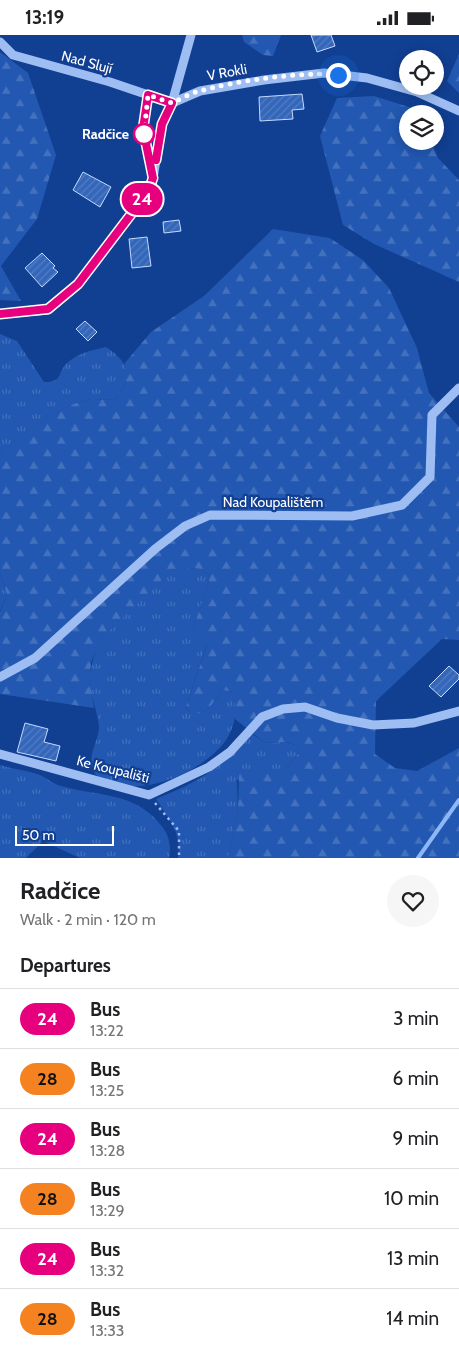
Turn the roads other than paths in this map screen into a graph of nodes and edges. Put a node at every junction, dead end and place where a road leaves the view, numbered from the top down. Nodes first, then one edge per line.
1 (191, 35) edge
2 (0, 42) edge
3 (148, 95) junction
4 (172, 103) junction
5 (459, 111) edge
6 (153, 178) junction
7 (0, 314) edge
8 (459, 388) edge
9 (0, 677) edge
10 (459, 711) edge
11 (0, 754) edge

1 - 4 street
2 - 3 street, Nad Slují
3 - 4 street, Nad Slují
3 - 6 street
4 - 5 street, V Rokli
4 - 6 street
6 - 7 street
8 - 9 street, Nad Koupalištěm
10 - 11 street, Ke Koupališti

